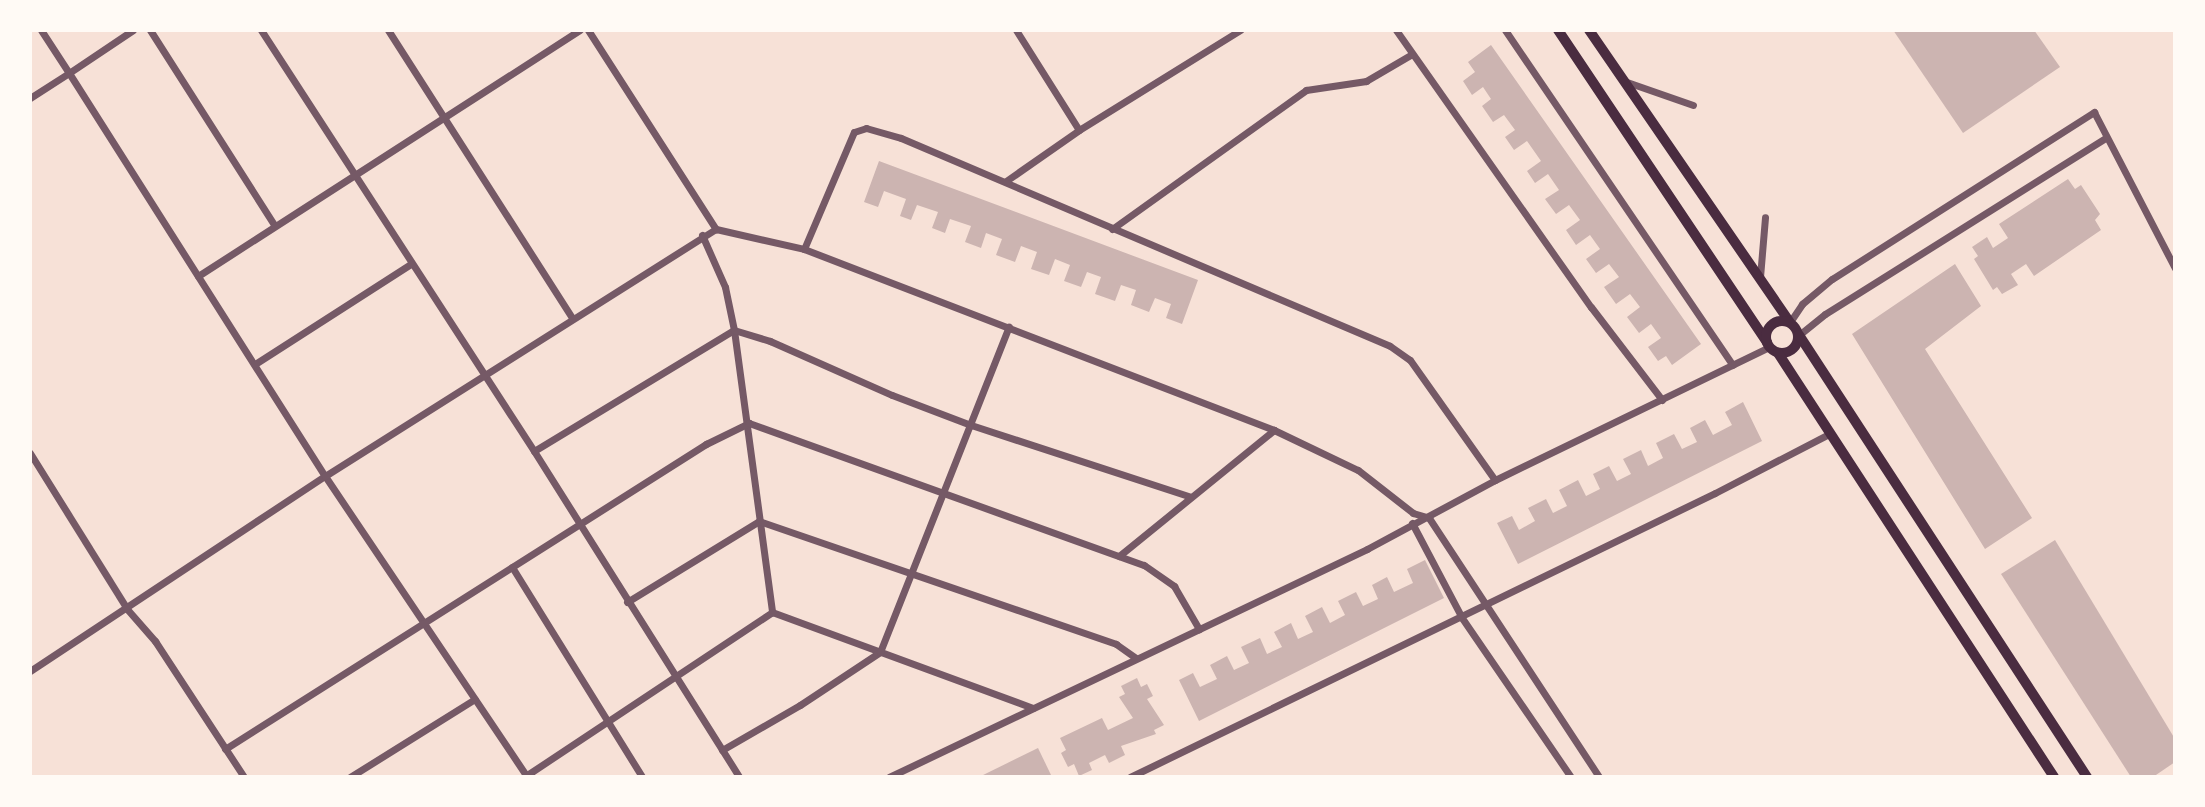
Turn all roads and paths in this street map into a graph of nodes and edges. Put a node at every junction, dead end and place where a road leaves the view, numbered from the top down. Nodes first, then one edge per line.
1 (41, 30) edge
2 (133, 30) edge
3 (150, 30) edge
4 (261, 30) edge
5 (388, 30) edge
6 (579, 30) edge
7 (588, 30) edge
8 (1016, 30) edge
9 (1240, 30) edge
10 (1396, 30) edge
11 (1505, 30) edge
12 (1558, 30) edge
13 (1589, 30) edge
14 (1412, 54) junction
15 (69, 73) junction
16 (1624, 81) junction
17 (30, 98) edge
18 (1693, 105) dead end
19 (444, 117) junction
20 (1079, 130) junction
21 (2106, 138) junction
22 (355, 175) junction
23 (1006, 181) junction
24 (1765, 217) dead end
25 (275, 226) junction
26 (716, 229) junction
27 (1112, 229) junction
28 (702, 235) junction
29 (804, 249) junction
30 (411, 264) junction
31 (2175, 268) edge
32 (198, 276) junction
33 (1760, 280) junction
34 (572, 318) junction
35 (1790, 322) junction
36 (1009, 327) junction
37 (734, 330) junction
38 (1799, 335) junction
39 (1771, 347) junction
40 (255, 364) junction
41 (1733, 365) junction
42 (484, 377) junction
43 (1662, 400) junction
44 (749, 423) junction
45 (971, 425) junction
46 (1274, 430) junction
47 (1829, 434) junction
48 (534, 451) junction
49 (30, 453) edge
50 (325, 476) junction
51 (1495, 480) junction
52 (944, 493) junction
53 (1191, 497) junction
54 (1413, 513) junction
55 (1429, 518) junction
56 (759, 521) junction
57 (578, 524) junction
58 (1412, 526) junction
59 (1119, 556) junction
60 (512, 567) junction
61 (912, 575) junction
62 (627, 602) junction
63 (1484, 604) junction
64 (127, 609) junction
65 (772, 612) junction
66 (1462, 618) junction
67 (423, 623) junction
68 (1199, 629) junction
69 (880, 652) junction
70 (1136, 658) junction
71 (30, 671) edge
72 (675, 676) junction
73 (475, 699) junction
74 (1034, 708) junction
75 (608, 721) junction
76 (225, 749) junction
77 (722, 750) junction
78 (244, 777) edge
79 (350, 777) edge
80 (526, 777) edge
81 (642, 777) edge
82 (739, 777) edge
83 (889, 777) edge
84 (1130, 777) edge
85 (1571, 777) edge
86 (1599, 777) edge
87 (2054, 777) edge
88 (2087, 777) edge

1 - 15 street
2 - 15 street
3 - 25 street
4 - 22 street
5 - 19 street
6 - 19 street
7 - 26 street
8 - 20 street
9 - 20 street
10 - 14 street
11 - 41 street
12 - 39 main road
13 - 16 main road
14 - 27 street
14 - 43 street
15 - 17 street
15 - 32 street
16 - 18 street
16 - 33 main road
19 - 22 street
19 - 34 street
20 - 23 street
21 - 31 street
21 - 35 street
21 - 38 street
22 - 25 street
22 - 30 street
23 - 27 street
23 - 29 street
24 - 33 street
25 - 32 street
26 - 28 street
26 - 29 street
27 - 51 street
28 - 34 street
28 - 37 street
29 - 36 street
30 - 40 street
30 - 42 street
32 - 40 street
33 - 35 main road
34 - 42 street
35 - 38 main road
35 - 39 main road
36 - 45 street
36 - 46 street
37 - 44 street
37 - 45 street
37 - 48 street
38 - 39 main road
38 - 88 main road
39 - 41 street
39 - 47 main road
40 - 50 street
41 - 43 street
42 - 48 street
42 - 50 street
43 - 51 street
44 - 52 street
44 - 56 street
44 - 57 street
45 - 52 street
45 - 53 street
46 - 53 street
46 - 54 street
47 - 63 street
47 - 87 main road
48 - 57 street
49 - 64 street
50 - 64 street
50 - 67 street
51 - 55 street
52 - 59 street
52 - 61 street
53 - 59 street
54 - 55 street
54 - 58 street
55 - 58 street
55 - 63 street
56 - 61 street
56 - 62 street
56 - 65 street
57 - 60 street
57 - 62 street
58 - 66 street
58 - 68 street
59 - 68 street
60 - 67 street
60 - 75 street
61 - 69 street
61 - 70 street
62 - 72 street
63 - 66 street
63 - 86 street
64 - 71 street
64 - 76 street
65 - 69 street
65 - 72 street
66 - 84 street
66 - 85 street
67 - 73 street
67 - 76 street
68 - 70 street
69 - 74 street
69 - 77 street
70 - 74 street
72 - 75 street
72 - 77 street
73 - 79 street
73 - 80 street
74 - 83 street
75 - 80 street
75 - 81 street
76 - 78 street
77 - 82 street

